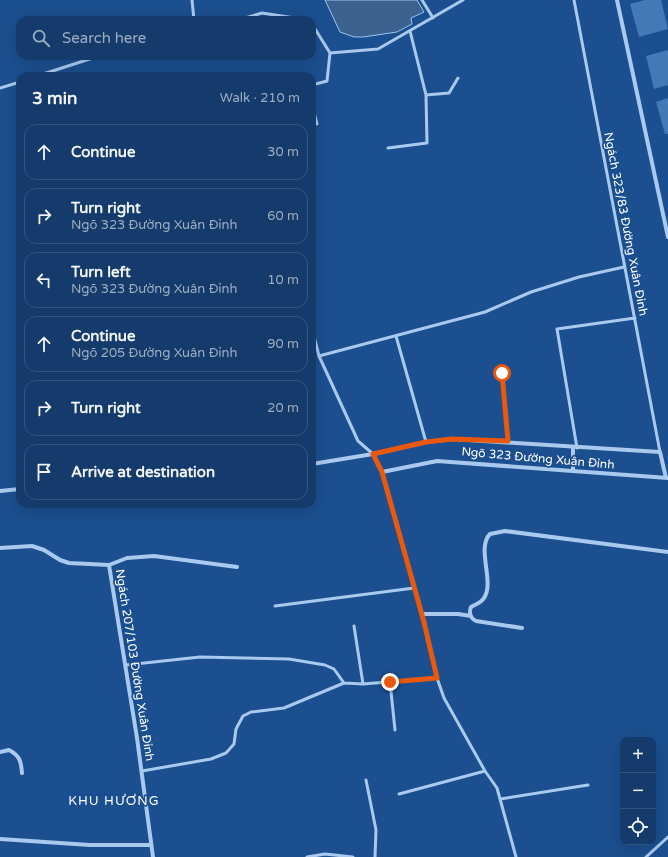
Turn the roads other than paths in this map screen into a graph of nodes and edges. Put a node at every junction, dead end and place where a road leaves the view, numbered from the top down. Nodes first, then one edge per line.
1 (192, 0) edge
2 (422, 0) edge
3 (463, 0) edge
4 (574, 0) edge
5 (617, 0) edge
6 (194, 16) edge
7 (254, 16) edge
8 (277, 16) edge
9 (433, 18) junction
10 (316, 30) edge
11 (410, 31) junction
12 (330, 53) junction
13 (87, 60) edge
14 (49, 72) edge
15 (458, 78) dead end
16 (16, 83) edge
17 (316, 84) edge
18 (0, 88) edge
19 (426, 95) junction
20 (388, 148) dead end
21 (668, 237) edge
22 (624, 267) junction
23 (635, 318) junction
24 (396, 336) junction
25 (316, 344) edge
26 (319, 356) junction
27 (502, 373) dead end
28 (508, 441) junction
29 (426, 442) junction
30 (575, 448) junction
31 (660, 452) junction
32 (373, 454) junction
33 (316, 463) edge
34 (573, 471) junction
35 (382, 472) junction
36 (667, 478) edge
37 (16, 489) edge
38 (0, 491) edge
39 (0, 548) edge
40 (668, 552) edge
41 (109, 565) junction
42 (237, 567) dead end
43 (414, 588) junction
44 (275, 606) dead end
45 (422, 614) junction
46 (471, 616) junction
47 (354, 626) dead end
48 (522, 628) dead end
49 (126, 665) junction
50 (437, 678) junction
51 (390, 682) junction
52 (344, 684) junction
53 (363, 684) junction
54 (395, 730) dead end
55 (0, 752) edge
56 (142, 771) junction
57 (485, 771) junction
58 (22, 773) dead end
59 (366, 780) dead end
60 (588, 785) dead end
61 (399, 794) dead end
62 (500, 799) junction
63 (668, 837) edge
64 (0, 840) edge
65 (150, 845) junction
66 (153, 857) edge
67 (307, 857) edge
68 (352, 857) edge
69 (375, 857) edge
70 (516, 857) edge
71 (646, 857) edge

1 - 6 lane
2 - 9 lane
3 - 9 lane
4 - 22 lane, Ngách 323/83 Đường Xuân Đỉnh
5 - 21 street
7 - 8 lane
9 - 11 lane
10 - 12 lane
11 - 12 lane
11 - 19 lane
12 - 17 lane
13 - 14 lane
15 - 19 lane
16 - 18 lane
19 - 20 lane
22 - 23 lane, Ngách 323/83 Đường Xuân Đỉnh
22 - 24 lane
23 - 30 lane
23 - 31 lane, Ngách 323/83 Đường Xuân Đỉnh
24 - 26 lane
24 - 29 lane
25 - 26 lane
26 - 32 lane
27 - 28 lane
28 - 29 street, Ngõ 323 Đường Xuân Đỉnh
28 - 30 street, Ngõ 323 Đường Xuân Đỉnh
29 - 32 street, Ngõ 323 Đường Xuân Đỉnh
30 - 31 street, Ngõ 323 Đường Xuân Đỉnh
30 - 34 street
31 - 36 street, Ngõ 323 Đường Xuân Đỉnh
32 - 33 street, Ngõ 323 Đường Xuân Đỉnh
32 - 35 street
34 - 35 street, Ngõ 323 Đường Xuân Đỉnh
34 - 36 street, Ngõ 323 Đường Xuân Đỉnh
35 - 43 lane
37 - 38 street
39 - 41 street, Ngách 207/103 Đường Xuân Đỉnh
40 - 46 street
41 - 42 street
41 - 49 street, Ngách 207/103 Đường Xuân Đỉnh
43 - 44 lane
43 - 45 lane
45 - 46 street
45 - 50 lane
46 - 48 street
47 - 53 lane
49 - 52 lane
49 - 56 street, Ngách 207/103 Đường Xuân Đỉnh
50 - 51 lane
50 - 57 lane
51 - 53 lane
51 - 54 lane
52 - 53 lane
52 - 56 lane
55 - 58 street
56 - 65 street, Ngách 207/103 Đường Xuân Đỉnh
57 - 61 lane
57 - 62 lane
59 - 69 lane
60 - 62 lane
62 - 70 lane
63 - 71 lane
64 - 65 street
65 - 66 street, Ngách 207/103 Đường Xuân Đỉnh
67 - 68 lane

